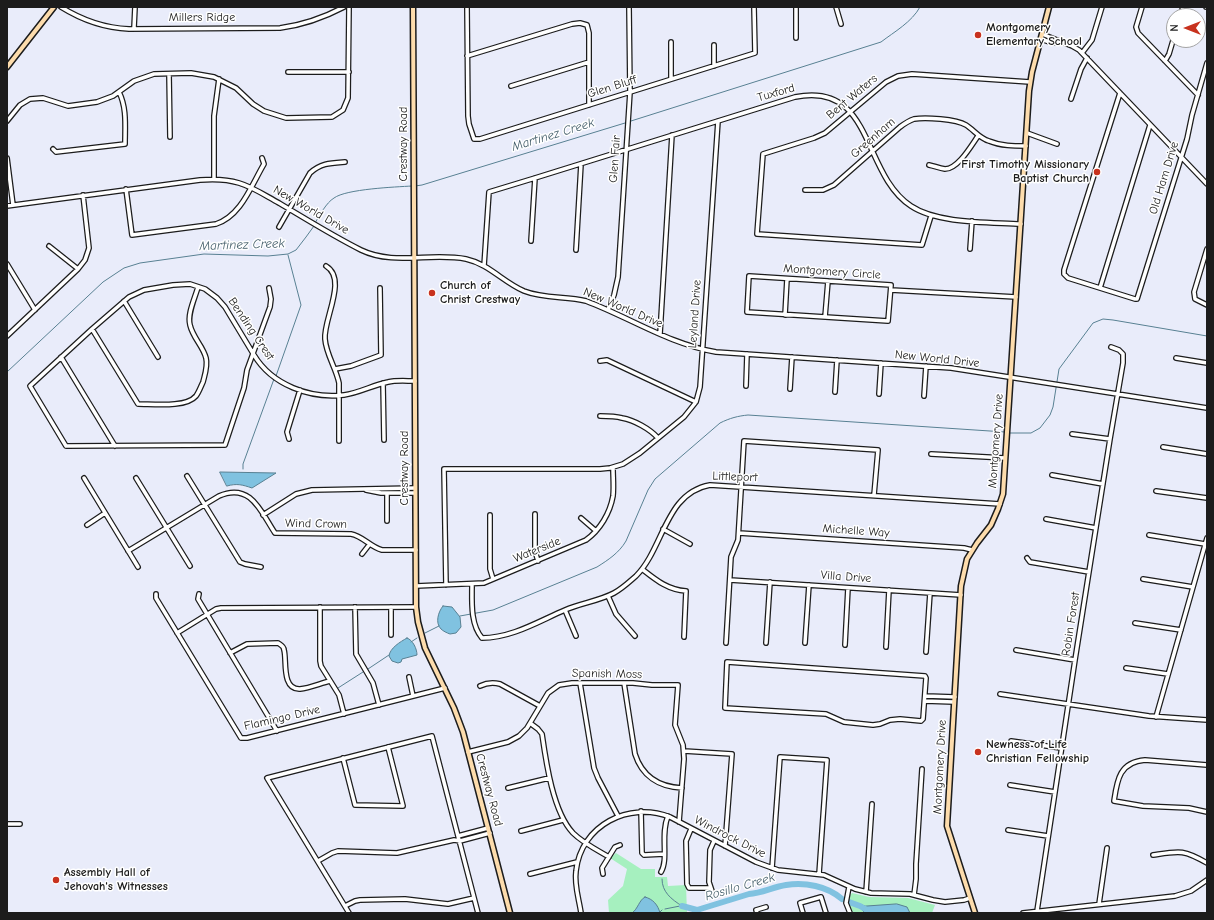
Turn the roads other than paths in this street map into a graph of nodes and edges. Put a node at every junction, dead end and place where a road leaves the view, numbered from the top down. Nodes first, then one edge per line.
1 (54, 7) edge
2 (61, 7) edge
3 (135, 7) edge
4 (344, 7) edge
5 (349, 7) edge
6 (413, 7) edge
7 (467, 7) edge
8 (629, 7) edge
9 (754, 7) edge
10 (796, 7) edge
11 (836, 7) edge
12 (1049, 7) edge
13 (1102, 7) edge
14 (1142, 7) edge
15 (841, 24) dead end
16 (134, 28) junction
17 (1042, 34) junction
18 (796, 38) dead end
19 (1041, 39) junction
20 (1060, 41) junction
21 (671, 42) dead end
22 (714, 45) dead end
23 (1171, 48) edge
24 (1082, 53) junction
25 (467, 56) junction
26 (1087, 58) junction
27 (1165, 61) junction
28 (589, 62) junction
29 (1207, 63) edge
30 (714, 66) junction
31 (7, 67) edge
32 (288, 72) dead end
33 (349, 72) junction
34 (170, 74) junction
35 (219, 79) junction
36 (671, 79) junction
37 (1030, 82) junction
38 (511, 86) dead end
39 (119, 92) junction
40 (630, 92) junction
41 (1120, 93) junction
42 (1198, 95) junction
43 (1071, 99) dead end
44 (589, 105) junction
45 (850, 111) junction
46 (7, 121) edge
47 (718, 121) junction
48 (1150, 125) junction
49 (1027, 133) junction
50 (672, 135) junction
51 (978, 136) junction
52 (170, 137) dead end
53 (1057, 144) dead end
54 (1026, 146) junction
55 (53, 149) dead end
56 (626, 150) junction
57 (872, 152) junction
58 (1182, 157) junction
59 (7, 158) edge
60 (262, 158) dead end
61 (345, 162) dead end
62 (580, 164) junction
63 (929, 165) dead end
64 (535, 178) junction
65 (214, 179) junction
66 (1207, 184) edge
67 (250, 188) junction
68 (126, 189) junction
69 (805, 190) dead end
70 (83, 195) junction
71 (13, 205) junction
72 (7, 206) edge
73 (289, 209) junction
74 (931, 216) junction
75 (972, 221) junction
76 (1021, 224) junction
77 (279, 227) dead end
78 (531, 241) dead end
79 (48, 246) dead end
80 (970, 248) dead end
81 (1207, 249) edge
82 (576, 250) dead end
83 (415, 258) junction
84 (7, 264) edge
85 (326, 266) dead end
86 (484, 266) junction
87 (78, 269) junction
88 (787, 279) junction
89 (828, 281) junction
90 (198, 287) junction
91 (269, 288) dead end
92 (380, 288) dead end
93 (1100, 288) junction
94 (891, 290) junction
95 (1016, 297) junction
96 (124, 300) junction
97 (1207, 305) edge
98 (35, 310) junction
99 (608, 310) junction
100 (785, 315) junction
101 (825, 317) junction
102 (92, 328) junction
103 (660, 334) junction
104 (7, 336) edge
105 (1111, 347) dead end
106 (702, 350) junction
107 (747, 354) junction
108 (254, 355) junction
109 (61, 357) junction
110 (158, 357) dead end
111 (792, 357) junction
112 (1176, 358) dead end
113 (837, 360) junction
114 (600, 361) dead end
115 (881, 363) junction
116 (1207, 363) edge
117 (926, 366) junction
118 (335, 369) junction
119 (1011, 378) junction
120 (415, 381) junction
121 (383, 383) junction
122 (746, 386) dead end
123 (790, 389) dead end
124 (300, 390) junction
125 (835, 392) dead end
126 (879, 394) dead end
127 (1117, 394) junction
128 (339, 395) junction
129 (924, 396) dead end
130 (696, 402) junction
131 (1207, 408) edge
132 (600, 416) dead end
133 (1072, 434) dead end
134 (658, 438) junction
135 (288, 439) dead end
136 (1110, 439) junction
137 (384, 440) dead end
138 (339, 441) dead end
139 (115, 446) junction
140 (1163, 447) dead end
141 (931, 454) dead end
142 (1207, 454) edge
143 (1006, 458) junction
144 (613, 468) junction
145 (1052, 475) dead end
146 (187, 476) dead end
147 (84, 478) dead end
148 (136, 478) dead end
149 (1103, 484) junction
150 (742, 486) junction
151 (387, 488) junction
152 (415, 488) junction
153 (363, 489) junction
154 (1156, 491) dead end
155 (387, 493) junction
156 (415, 493) junction
157 (874, 495) junction
158 (1207, 498) edge
159 (1000, 504) junction
160 (205, 505) junction
161 (105, 513) junction
162 (535, 514) dead end
163 (263, 515) junction
164 (490, 515) dead end
165 (581, 518) dead end
166 (1046, 519) dead end
167 (387, 522) dead end
168 (87, 525) dead end
169 (167, 528) junction
170 (1096, 528) junction
171 (663, 529) junction
172 (596, 531) junction
173 (739, 533) junction
174 (1149, 535) dead end
175 (1207, 538) edge
176 (690, 544) dead end
177 (1205, 544) junction
178 (369, 545) junction
179 (416, 550) junction
180 (972, 550) junction
181 (128, 551) junction
182 (362, 554) dead end
183 (1027, 558) dead end
184 (538, 561) junction
185 (138, 566) dead end
186 (190, 566) dead end
187 (261, 567) dead end
188 (642, 569) junction
189 (1089, 572) junction
190 (493, 579) junction
191 (1143, 579) dead end
192 (730, 580) junction
193 (770, 582) junction
194 (472, 584) junction
195 (446, 585) junction
196 (809, 585) junction
197 (416, 586) junction
198 (1193, 587) junction
199 (848, 588) junction
200 (889, 590) junction
201 (930, 593) junction
202 (156, 594) dead end
203 (199, 594) dead end
204 (961, 595) junction
205 (608, 596) junction
206 (320, 607) junction
207 (355, 607) junction
208 (391, 607) junction
209 (416, 607) junction
210 (565, 610) junction
211 (207, 615) junction
212 (1135, 623) dead end
213 (1181, 630) junction
214 (177, 633) junction
215 (391, 635) dead end
216 (576, 636) dead end
217 (635, 636) dead end
218 (684, 637) dead end
219 (766, 642) dead end
220 (726, 643) dead end
221 (805, 643) dead end
222 (845, 645) dead end
223 (886, 647) dead end
224 (1016, 650) dead end
225 (926, 652) dead end
226 (230, 653) junction
227 (1075, 660) junction
228 (1126, 668) dead end
229 (1168, 674) junction
230 (409, 677) dead end
231 (330, 681) junction
232 (580, 682) junction
233 (624, 683) junction
234 (480, 686) dead end
235 (445, 688) junction
236 (1000, 694) dead end
237 (413, 696) junction
238 (954, 697) junction
239 (926, 698) junction
240 (954, 702) junction
241 (1068, 704) junction
242 (379, 705) junction
243 (540, 706) junction
244 (344, 714) junction
245 (1156, 717) junction
246 (1207, 720) edge
247 (530, 723) junction
248 (277, 731) junction
249 (1011, 741) dead end
250 (388, 747) junction
251 (1061, 748) junction
252 (684, 751) junction
253 (468, 752) junction
254 (343, 758) junction
255 (1207, 765) edge
256 (922, 769) dead end
257 (549, 778) junction
258 (1010, 786) dead end
259 (508, 788) dead end
260 (682, 788) junction
261 (1055, 792) junction
262 (872, 804) dead end
263 (641, 811) junction
264 (1207, 812) edge
265 (618, 816) junction
266 (668, 816) junction
267 (563, 820) junction
268 (679, 822) junction
269 (7, 824) edge
270 (20, 824) dead end
271 (488, 828) junction
272 (691, 829) junction
273 (1008, 830) dead end
274 (521, 831) dead end
275 (490, 834) junction
276 (458, 835) junction
277 (1048, 836) junction
278 (454, 840) junction
279 (460, 841) junction
280 (714, 841) junction
281 (586, 843) junction
282 (620, 845) dead end
283 (725, 846) junction
284 (1107, 848) dead end
285 (664, 854) junction
286 (1153, 855) dead end
287 (609, 857) junction
288 (318, 861) junction
289 (577, 862) junction
290 (1207, 863) edge
291 (772, 868) junction
292 (661, 872) dead end
293 (530, 874) dead end
294 (603, 874) dead end
295 (820, 874) junction
296 (1207, 880) edge
297 (848, 887) junction
298 (866, 892) junction
299 (914, 895) junction
300 (474, 898) junction
301 (970, 898) junction
302 (1098, 904) junction
303 (345, 906) junction
304 (766, 907) dead end
305 (1037, 912) junction
306 (349, 913) edge
307 (478, 913) edge
308 (510, 913) edge
309 (578, 913) edge
310 (581, 913) edge
311 (757, 913) edge
312 (803, 913) edge
313 (826, 913) edge
314 (850, 913) edge
315 (975, 913) edge
316 (1023, 913) edge

1 - 31 main road
2 - 16 street, Millers Ridge
3 - 16 street
4 - 16 street, Millers Ridge
5 - 33 street
6 - 83 main road, Crestway Road
7 - 25 street
8 - 40 street, Glen Fair
9 - 30 street, Glen Bluff
10 - 18 street
11 - 15 street
12 - 17 main road, Montgomery Drive
13 - 24 street
14 - 27 street
17 - 19 main road, Montgomery Drive
17 - 20 street
19 - 20 street
19 - 37 main road, Montgomery Drive
20 - 24 street
21 - 36 street
22 - 30 street
23 - 27 street
24 - 26 street
25 - 28 street
25 - 44 street, Glen Bluff
26 - 41 street
26 - 43 street
27 - 42 street
28 - 38 street
28 - 44 street
29 - 42 street, Old Ham Drive
30 - 36 street, Glen Bluff
32 - 33 street
33 - 35 street
34 - 35 street
34 - 39 street
34 - 52 street
35 - 65 street
36 - 40 street, Glen Bluff
37 - 45 street, Bent Waters
37 - 49 main road, Montgomery Drive
39 - 46 street
39 - 55 street
40 - 44 street, Glen Bluff
40 - 56 street, Glen Fair
41 - 48 street
41 - 93 street
42 - 58 street, Old Ham Drive
45 - 47 street, Tuxford
45 - 57 street, Tuxford
45 - 74 street, Bent Waters
47 - 50 street, Tuxford
47 - 106 street, Leyland Drive
48 - 58 street
48 - 93 street
49 - 53 street
49 - 54 main road, Montgomery Drive
50 - 56 street, Tuxford
50 - 103 street
51 - 54 street, Greenham
51 - 57 street, Greenham
51 - 63 street
54 - 76 main road, Montgomery Drive
56 - 62 street, Tuxford
56 - 99 street, Glen Fair
57 - 69 street, Greenham
57 - 74 street, Tuxford
58 - 66 street
58 - 93 street, Old Ham Drive
59 - 71 street
60 - 67 street
61 - 73 street
62 - 64 street, Tuxford
62 - 82 street
64 - 78 street
64 - 86 street, Tuxford
65 - 67 street, New World Drive
65 - 68 street, New World Drive
67 - 68 street
67 - 73 street, New World Drive
68 - 70 street, New World Drive
70 - 71 street, New World Drive
70 - 87 street
71 - 72 street, New World Drive
73 - 77 street
73 - 83 street, New World Drive
74 - 75 street, Tuxford
75 - 76 street, Tuxford
75 - 80 street
76 - 95 main road, Montgomery Drive
79 - 87 street
81 - 97 street
83 - 86 street, New World Drive
83 - 120 main road, Crestway Road
84 - 98 street
85 - 118 street
86 - 99 street, New World Drive
87 - 98 street
88 - 89 street, Montgomery Circle
88 - 100 street
88 - 100 street, Montgomery Circle
89 - 94 street, Montgomery Circle
89 - 101 street
90 - 96 street, Bending Crest
90 - 102 street
90 - 108 street, Bending Crest
91 - 108 street
92 - 118 street
94 - 95 street
94 - 101 street, Montgomery Circle
95 - 119 main road, Montgomery Drive
96 - 102 street, Bending Crest
96 - 110 street
98 - 104 street
99 - 103 street, New World Drive
100 - 101 street, Montgomery Circle
102 - 109 street, Bending Crest
103 - 106 street, New World Drive
105 - 127 street, Robin Forest
106 - 107 street, New World Drive
106 - 130 street, Leyland Drive
107 - 111 street, New World Drive
107 - 122 street
108 - 124 street, Bending Crest
108 - 139 street
109 - 139 street
109 - 139 street, Bending Crest
111 - 113 street, New World Drive
111 - 123 street
112 - 116 street
113 - 115 street, New World Drive
113 - 125 street
114 - 130 street
115 - 117 street, New World Drive
115 - 126 street
117 - 119 street, New World Drive
117 - 129 street
118 - 128 street
119 - 127 street, New World Drive
119 - 143 main road, Montgomery Drive
120 - 121 street, Bending Crest
120 - 152 main road, Crestway Road
121 - 128 street, Bending Crest
121 - 137 street
124 - 128 street, Bending Crest
124 - 135 street
127 - 131 street, New World Drive
127 - 136 street, Robin Forest
128 - 138 street
130 - 134 street, Leyland Drive
132 - 134 street
133 - 136 street
134 - 144 street, Leyland Drive
136 - 149 street, Robin Forest
140 - 142 street
141 - 143 street
143 - 159 main road, Montgomery Drive
144 - 172 street, Waterside
144 - 195 street
145 - 149 street
146 - 160 street
147 - 161 street
148 - 169 street
149 - 170 street, Robin Forest
150 - 157 street, Littleport
150 - 157 street
150 - 171 street, Littleport
150 - 173 street
151 - 152 street
151 - 153 street
151 - 155 street
152 - 156 main road, Crestway Road
153 - 155 street
153 - 163 street
154 - 158 street
155 - 156 street
155 - 167 street
156 - 179 main road, Crestway Road
157 - 159 street, Littleport
159 - 180 main road, Montgomery Drive
160 - 163 street, Wind Crown
160 - 169 street, Wind Crown
160 - 187 street
161 - 168 street
161 - 181 street
162 - 184 street
163 - 178 street, Wind Crown
164 - 190 street
165 - 172 street
166 - 170 street
169 - 181 street, Wind Crown
169 - 186 street
170 - 189 street, Robin Forest
171 - 176 street
171 - 188 street, Littleport
172 - 184 street, Waterside
173 - 180 street, Michelle Way
173 - 192 street
174 - 177 street
175 - 177 street
177 - 198 street
178 - 179 street, Wind Crown
178 - 182 street
179 - 197 main road, Crestway Road
180 - 204 main road, Montgomery Drive
181 - 185 street
183 - 189 street
184 - 190 street, Waterside
188 - 205 street, Littleport
188 - 218 street
189 - 227 street, Robin Forest
190 - 194 street, Waterside
191 - 198 street
192 - 193 street, Villa Drive
192 - 220 street
193 - 196 street, Villa Drive
193 - 219 street
194 - 195 street, Waterside
194 - 210 street, Littleport
195 - 197 street, Waterside
196 - 199 street, Villa Drive
196 - 221 street
197 - 209 main road, Crestway Road
198 - 213 street
199 - 200 street, Villa Drive
199 - 222 street
200 - 201 street, Villa Drive
200 - 223 street
201 - 204 street, Villa Drive
201 - 225 street
202 - 214 street, Flamingo Drive
203 - 211 street
204 - 238 main road, Montgomery Drive
205 - 210 street, Littleport
205 - 217 street
206 - 207 street
206 - 211 street
206 - 231 street
207 - 208 street
207 - 242 street
208 - 209 street
208 - 215 street
209 - 235 main road, Crestway Road
210 - 216 street
211 - 214 street
211 - 226 street
212 - 213 street
213 - 229 street
214 - 248 street, Flamingo Drive
224 - 227 street
226 - 231 street
226 - 248 street
227 - 241 street, Robin Forest
228 - 229 street
229 - 245 street
230 - 237 street
231 - 244 street
232 - 233 street, Spanish Moss
232 - 243 street, Spanish Moss
232 - 265 street
233 - 252 street, Spanish Moss
233 - 260 street
234 - 243 street
235 - 237 street, Flamingo Drive
235 - 253 main road, Crestway Road
236 - 241 street
237 - 242 street, Flamingo Drive
238 - 239 street
238 - 240 main road, Montgomery Drive
239 - 239 street
239 - 240 street
240 - 301 main road, Montgomery Drive
241 - 245 street
241 - 251 street, Robin Forest
242 - 244 street, Flamingo Drive
243 - 247 street, Spanish Moss
244 - 248 street, Flamingo Drive
245 - 246 street
247 - 253 street, Spanish Moss
247 - 257 street
249 - 251 street
250 - 254 street
250 - 254 street
250 - 276 street
251 - 261 street, Robin Forest
252 - 260 street
252 - 283 street
253 - 271 main road, Crestway Road
254 - 288 street
255 - 264 street
256 - 299 street
257 - 259 street
257 - 267 street
258 - 261 street
260 - 268 street
261 - 277 street, Robin Forest
262 - 298 street
263 - 265 street, Windrock Drive
263 - 266 street, Windrock Drive
263 - 285 street
265 - 281 street, Windrock Drive
266 - 268 street, Windrock Drive
266 - 285 street
267 - 274 street
267 - 281 street
268 - 272 street, Windrock Drive
269 - 270 street
271 - 275 main road, Crestway Road
271 - 276 street
272 - 280 street, Windrock Drive
272 - 280 street
273 - 277 street
275 - 279 street
275 - 308 main road, Crestway Road
276 - 278 street
276 - 279 street
277 - 305 street, Robin Forest
278 - 279 street
278 - 288 street
279 - 300 street
280 - 283 street, Windrock Drive
281 - 287 street
281 - 289 street, Windrock Drive
282 - 287 street
283 - 291 street, Windrock Drive
284 - 302 street
285 - 292 street
286 - 290 street
287 - 294 street
288 - 303 street
289 - 293 street
289 - 310 street, Windrock Drive
291 - 295 street, Windrock Drive
291 - 295 street
295 - 297 street, Windrock Drive
296 - 302 street
297 - 298 street, Windrock Drive
297 - 314 street
298 - 299 street, Windrock Drive
299 - 301 street, Windrock Drive
300 - 303 street
300 - 307 street
301 - 315 main road, Montgomery Drive
302 - 305 street
303 - 306 street
304 - 311 street
305 - 316 street
309 - 310 street
312 - 313 street

